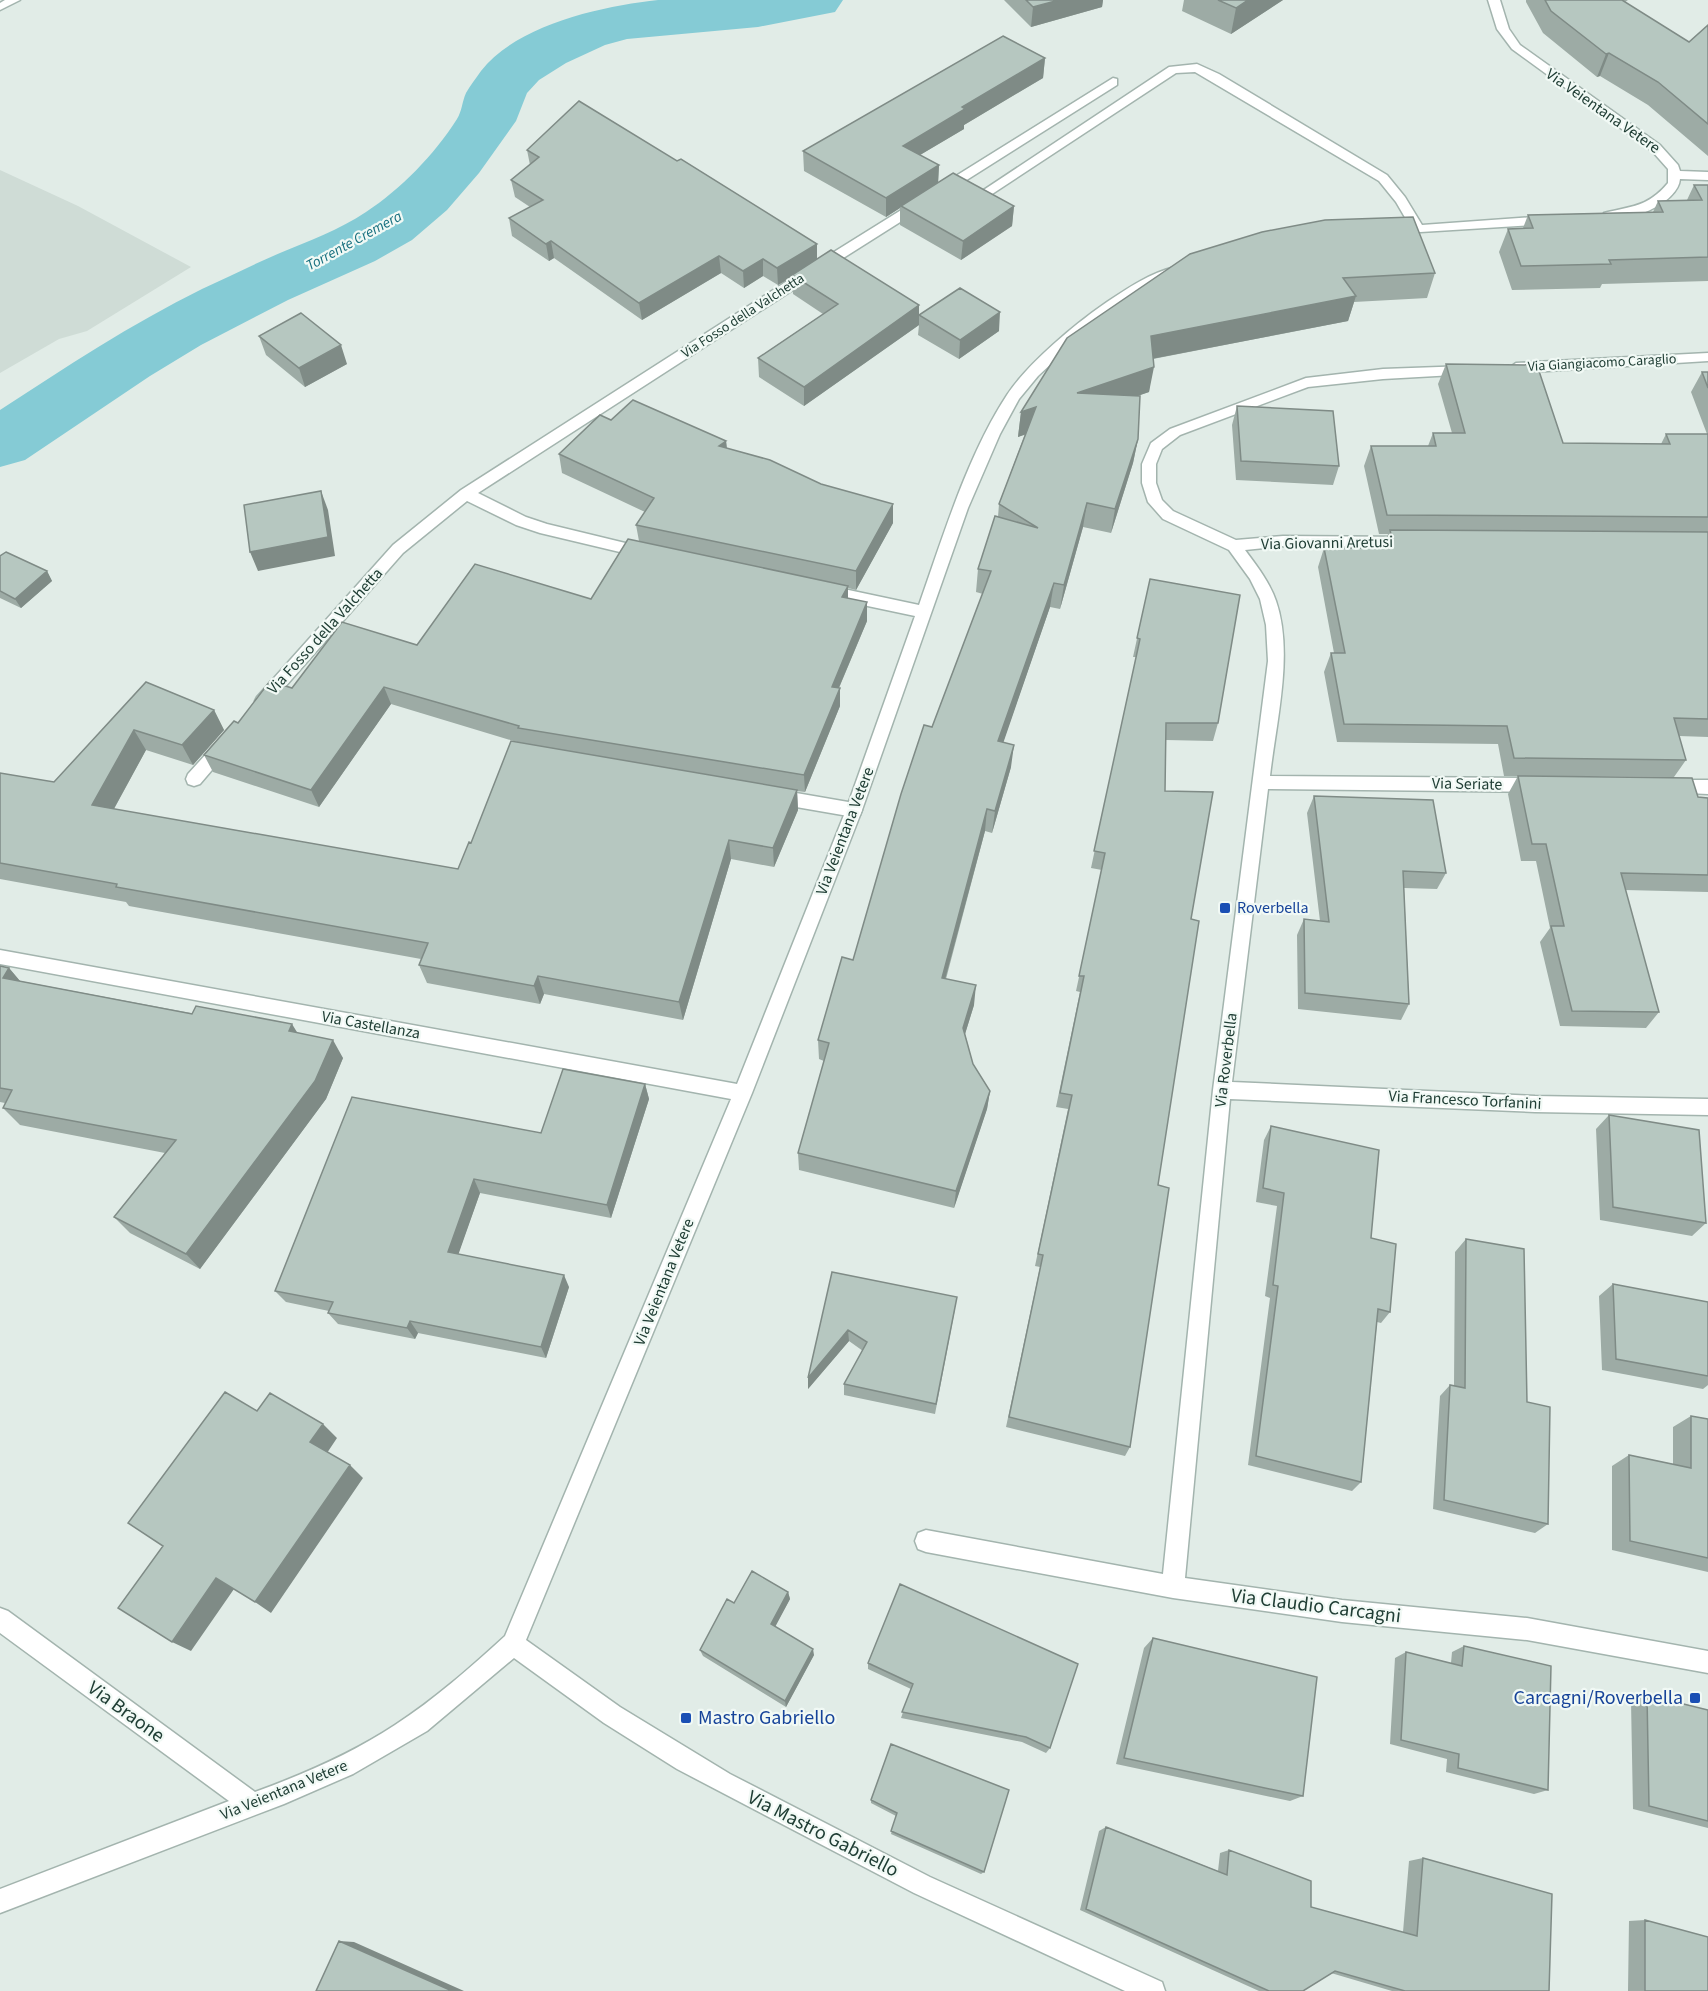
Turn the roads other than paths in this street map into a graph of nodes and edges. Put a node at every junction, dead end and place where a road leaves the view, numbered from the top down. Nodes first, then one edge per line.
1 (14, 0) edge
2 (1494, 0) edge
3 (0, 7) edge
4 (1113, 82) dead end
5 (1675, 175) junction
6 (1708, 176) edge
7 (979, 197) edge
8 (1593, 217) edge
9 (1569, 218) edge
10 (1418, 229) junction
11 (1372, 233) edge
12 (1187, 267) edge
13 (1708, 357) edge
14 (466, 494) junction
15 (1424, 542) edge
16 (1234, 546) junction
17 (656, 555) edge
18 (807, 587) edge
19 (923, 612) junction
20 (256, 708) edge
21 (233, 735) edge
22 (194, 779) dead end
23 (1261, 782) junction
24 (1554, 785) edge
25 (1649, 786) edge
26 (1708, 787) edge
27 (762, 794) edge
28 (854, 810) junction
29 (0, 957) edge
30 (1222, 1090) junction
31 (743, 1093) junction
32 (1708, 1107) edge
33 (926, 1540) dead end
34 (1173, 1587) junction
35 (0, 1619) edge
36 (513, 1644) junction
37 (1708, 1662) edge
38 (252, 1804) junction
39 (0, 1901) edge
40 (1153, 1991) edge

1 - 3 street
2 - 5 street, Via Veientana Vetere
4 - 14 street, Via Fosso della Valchetta
5 - 6 street
5 - 8 street
7 - 10 street
9 - 10 street
10 - 11 street
12 - 19 street, Via Veientana Vetere
13 - 16 street, Via Giangiacomo Caraglio
14 - 17 street
14 - 20 street, Via Fosso della Valchetta
15 - 16 street, Via Giovanni Aretusi
16 - 23 street, Via Roverbella
18 - 19 street
19 - 28 street, Via Veientana Vetere
21 - 22 street
23 - 24 street, Via Seriate
23 - 30 street, Via Roverbella
25 - 26 street
27 - 28 street
28 - 31 street, Via Veientana Vetere
29 - 31 street, Via Castellanza
30 - 32 street, Via Francesco Torfanini
30 - 34 street, Via Roverbella
31 - 36 street, Via Veientana Vetere
33 - 34 street, Via Claudio Carcagni
34 - 37 street, Via Claudio Carcagni
35 - 38 street, Via Braone
36 - 38 street, Via Veientana Vetere
36 - 40 street, Via Mastro Gabriello
38 - 39 street, Via Veientana Vetere

